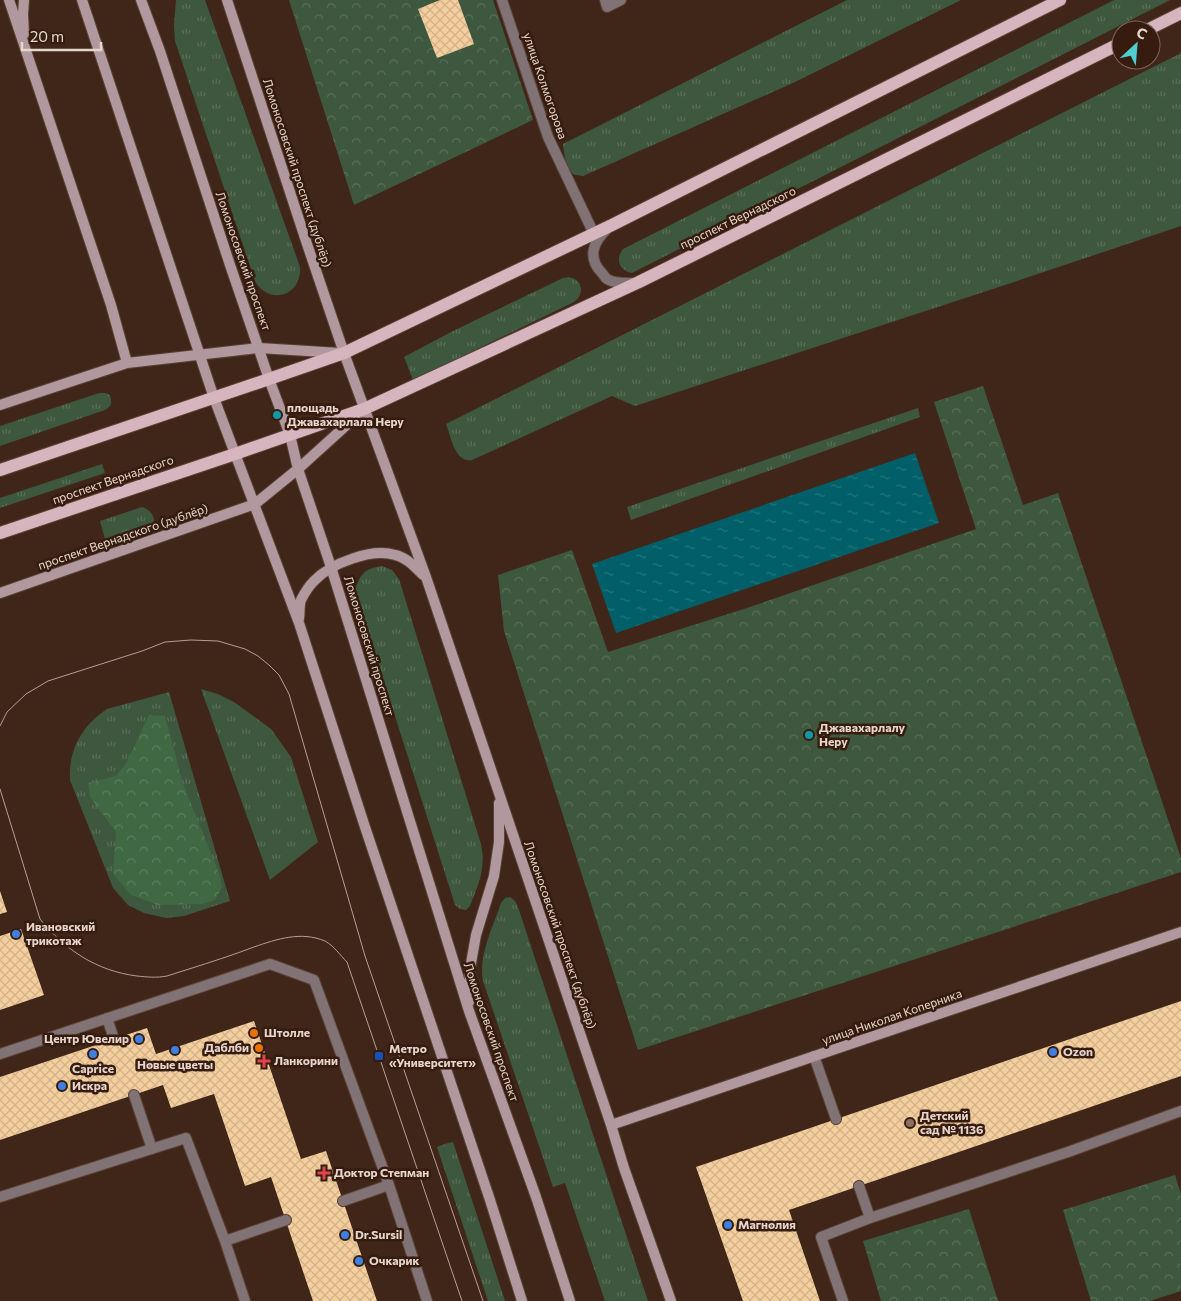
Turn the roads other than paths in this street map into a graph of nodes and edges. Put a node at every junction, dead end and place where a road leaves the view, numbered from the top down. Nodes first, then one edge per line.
1 (9, 0) edge
2 (24, 0) edge
3 (82, 0) edge
4 (141, 0) edge
5 (227, 0) edge
6 (502, 0) edge
7 (605, 0) edge
8 (621, 0) edge
9 (1060, 0) edge
10 (1181, 13) edge
11 (1161, 23) edge
12 (1111, 48) edge
13 (26, 50) junction
14 (612, 225) junction
15 (594, 234) junction
16 (639, 282) junction
17 (259, 348) junction
18 (344, 353) junction
19 (200, 354) junction
20 (127, 363) junction
21 (269, 379) junction
22 (214, 398) junction
23 (0, 405) edge
24 (364, 409) junction
25 (290, 435) junction
26 (235, 454) junction
27 (298, 468) junction
28 (0, 470) edge
29 (255, 504) junction
30 (0, 533) edge
31 (331, 567) junction
32 (426, 577) junction
33 (0, 593) edge
34 (299, 623) junction
35 (500, 794) junction
36 (1181, 932) edge
37 (469, 1010) junction
38 (107, 1018) junction
39 (114, 1039) dead end
40 (0, 1054) edge
41 (814, 1056) junction
42 (134, 1095) dead end
43 (1181, 1111) edge
44 (836, 1119) dead end
45 (611, 1125) junction
46 (152, 1149) junction
47 (389, 1185) junction
48 (859, 1186) dead end
49 (0, 1197) edge
50 (343, 1201) dead end
51 (870, 1218) junction
52 (286, 1220) dead end
53 (225, 1241) junction
54 (245, 1301) edge
55 (427, 1301) edge
56 (522, 1301) edge
57 (570, 1301) edge
58 (671, 1301) edge
59 (843, 1301) edge

1 - 13 main road
2 - 13 main road
3 - 19 main road
4 - 17 main road, Ломоносовский проспект
5 - 18 main road, Ломоносовский проспект (дублёр)
6 - 15 street, улица Колмогорова
7 - 8 street
9 - 14 main road
10 - 11 main road
12 - 16 main road, проспект Вернадского
13 - 20 main road
14 - 15 main road
14 - 16 street
15 - 18 main road
16 - 24 main road, проспект Вернадского
17 - 18 main road
17 - 19 main road
17 - 21 main road, Ломоносовский проспект
18 - 21 main road
18 - 24 main road
19 - 20 main road
19 - 22 main road
20 - 23 main road
21 - 22 main road
21 - 25 main road, Ломоносовский проспект
22 - 26 main road
22 - 28 main road
24 - 25 main road
24 - 27 main road
24 - 32 main road
25 - 26 main road
25 - 27 main road, Ломоносовский проспект
26 - 29 main road
26 - 30 main road, проспект Вернадского
27 - 29 main road
27 - 31 main road, Ломоносовский проспект
29 - 33 main road, проспект Вернадского (дублёр)
29 - 34 main road
31 - 32 main road
31 - 34 main road
31 - 37 main road, Ломоносовский проспект
32 - 35 main road, Ломоносовский проспект (дублёр)
34 - 56 main road
35 - 37 main road
35 - 45 main road, Ломоносовский проспект (дублёр)
36 - 41 main road, улица Николая Коперника
37 - 57 main road, Ломоносовский проспект
38 - 39 street
38 - 40 street
38 - 47 street
41 - 44 street
41 - 45 main road, улица Николая Коперника
42 - 46 street
43 - 51 street
45 - 58 main road, Ломоносовский проспект (дублёр)
46 - 49 street
46 - 53 street
47 - 50 street
47 - 55 street
48 - 51 street
51 - 59 street
52 - 53 street
53 - 54 street

